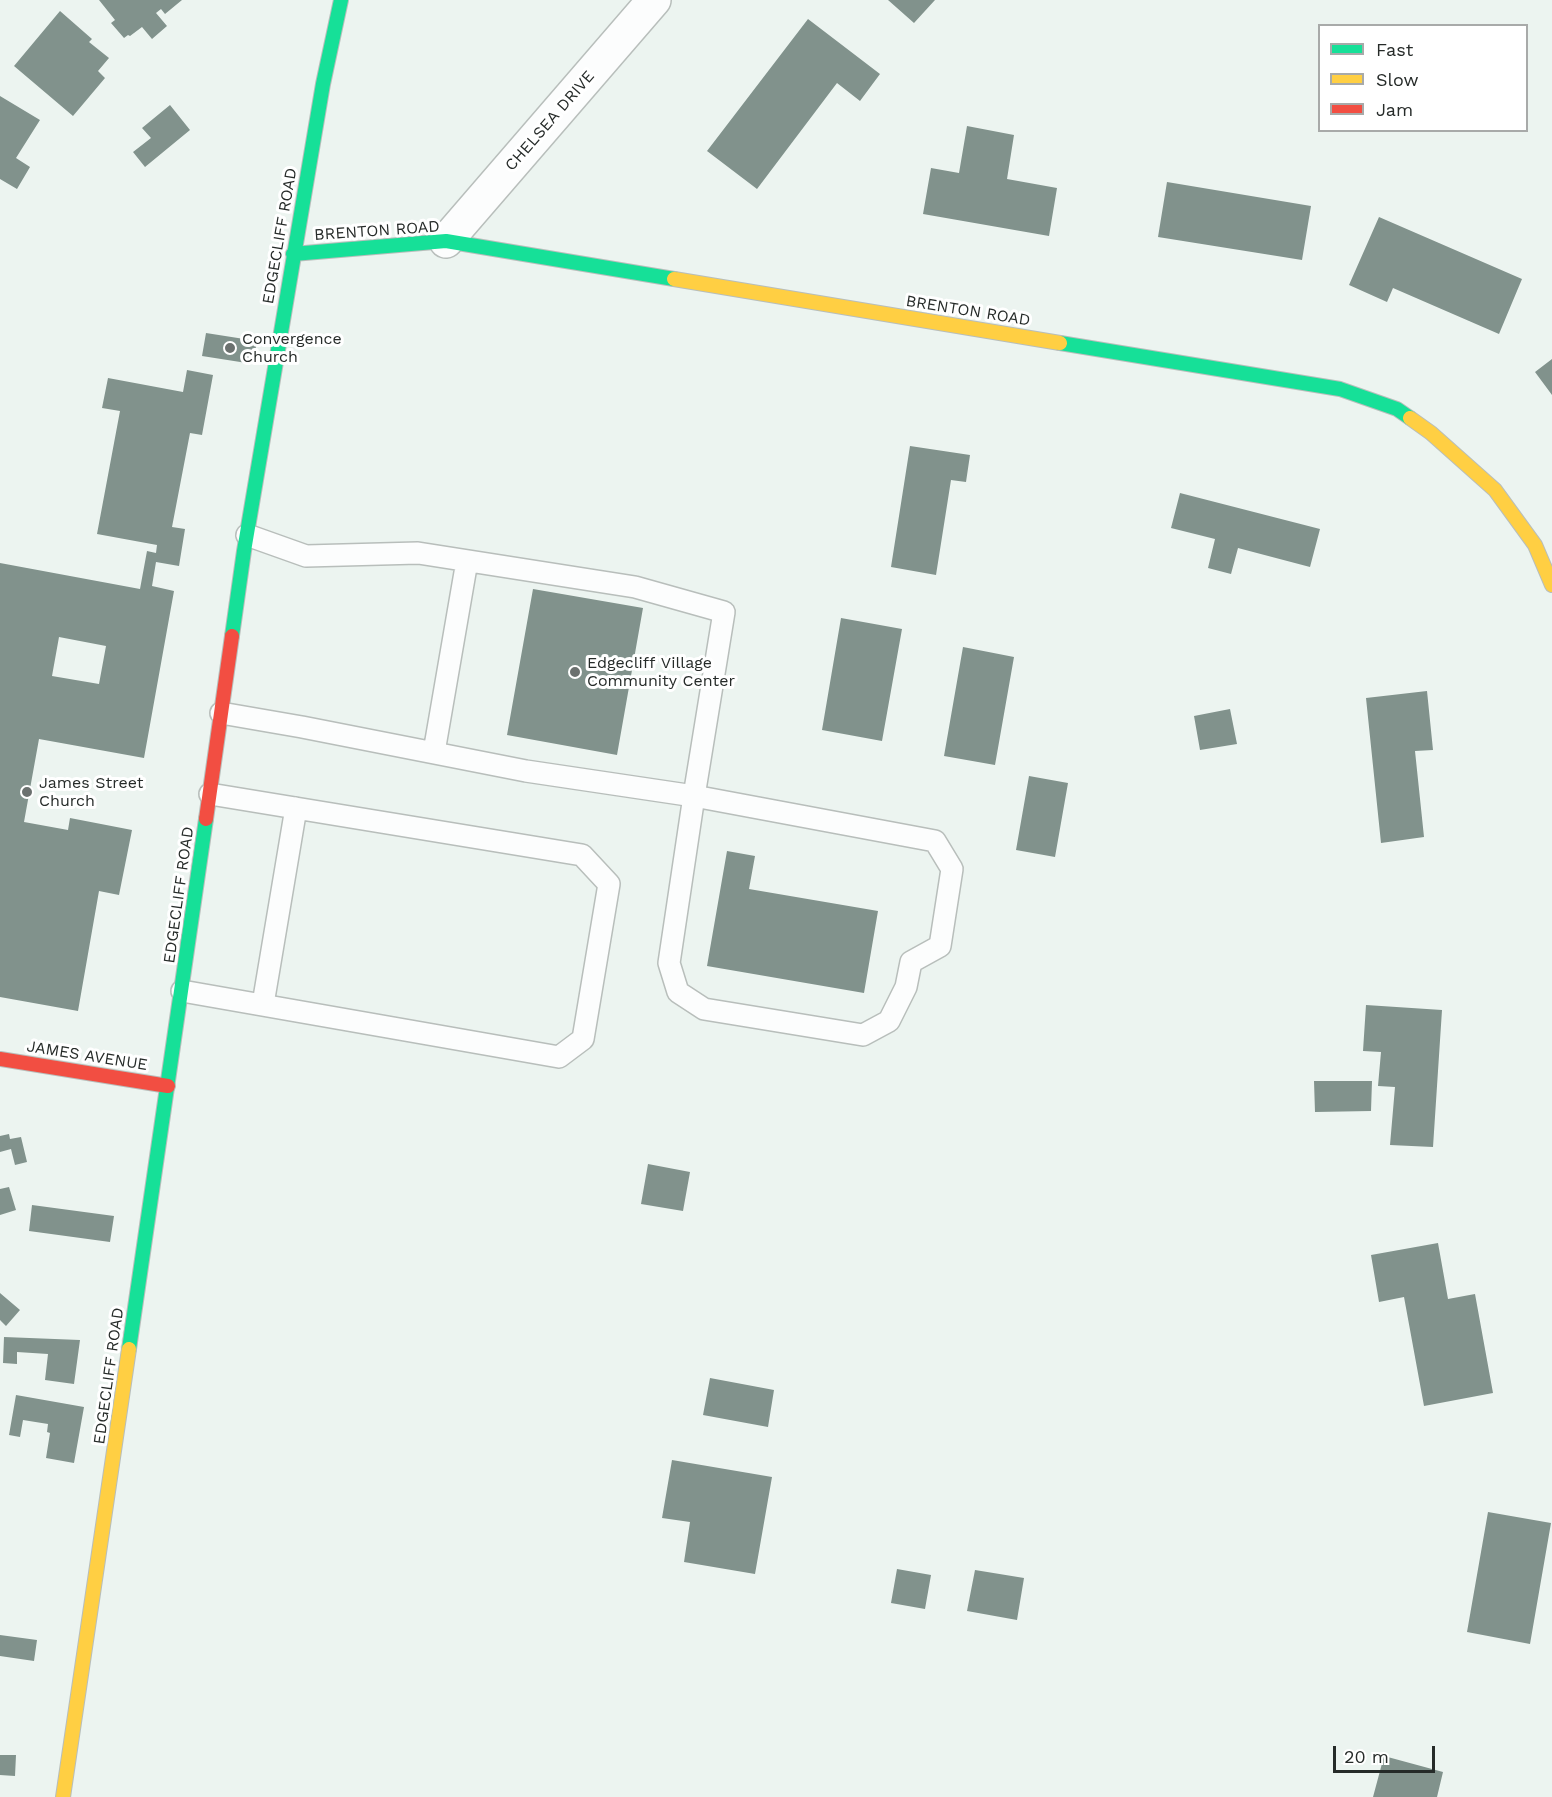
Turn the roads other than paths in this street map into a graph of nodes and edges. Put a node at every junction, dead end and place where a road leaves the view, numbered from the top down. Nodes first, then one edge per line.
1 (341, 0) edge
2 (654, 0) edge
3 (446, 241) junction
4 (293, 254) junction
5 (246, 535) junction
6 (467, 561) junction
7 (1552, 585) edge
8 (221, 713) junction
9 (434, 752) junction
10 (210, 794) junction
11 (694, 796) junction
12 (296, 808) junction
13 (182, 991) junction
14 (263, 1004) junction
15 (0, 1059) edge
16 (168, 1086) junction
17 (63, 1797) edge

1 - 4 street, EDGECLIFF ROAD
2 - 3 street, CHELSEA DRIVE
3 - 4 street, BRENTON ROAD
3 - 7 street, BRENTON ROAD
4 - 5 street, EDGECLIFF ROAD
5 - 6 lane
5 - 8 street, EDGECLIFF ROAD
6 - 9 lane
6 - 11 lane
8 - 9 lane
8 - 10 street, EDGECLIFF ROAD
9 - 11 lane
10 - 12 lane
10 - 13 street, EDGECLIFF ROAD
11 - 11 lane
12 - 14 lane
12 - 14 lane
13 - 14 lane
13 - 16 street, EDGECLIFF ROAD
15 - 16 street, JAMES AVENUE
16 - 17 street, EDGECLIFF ROAD

